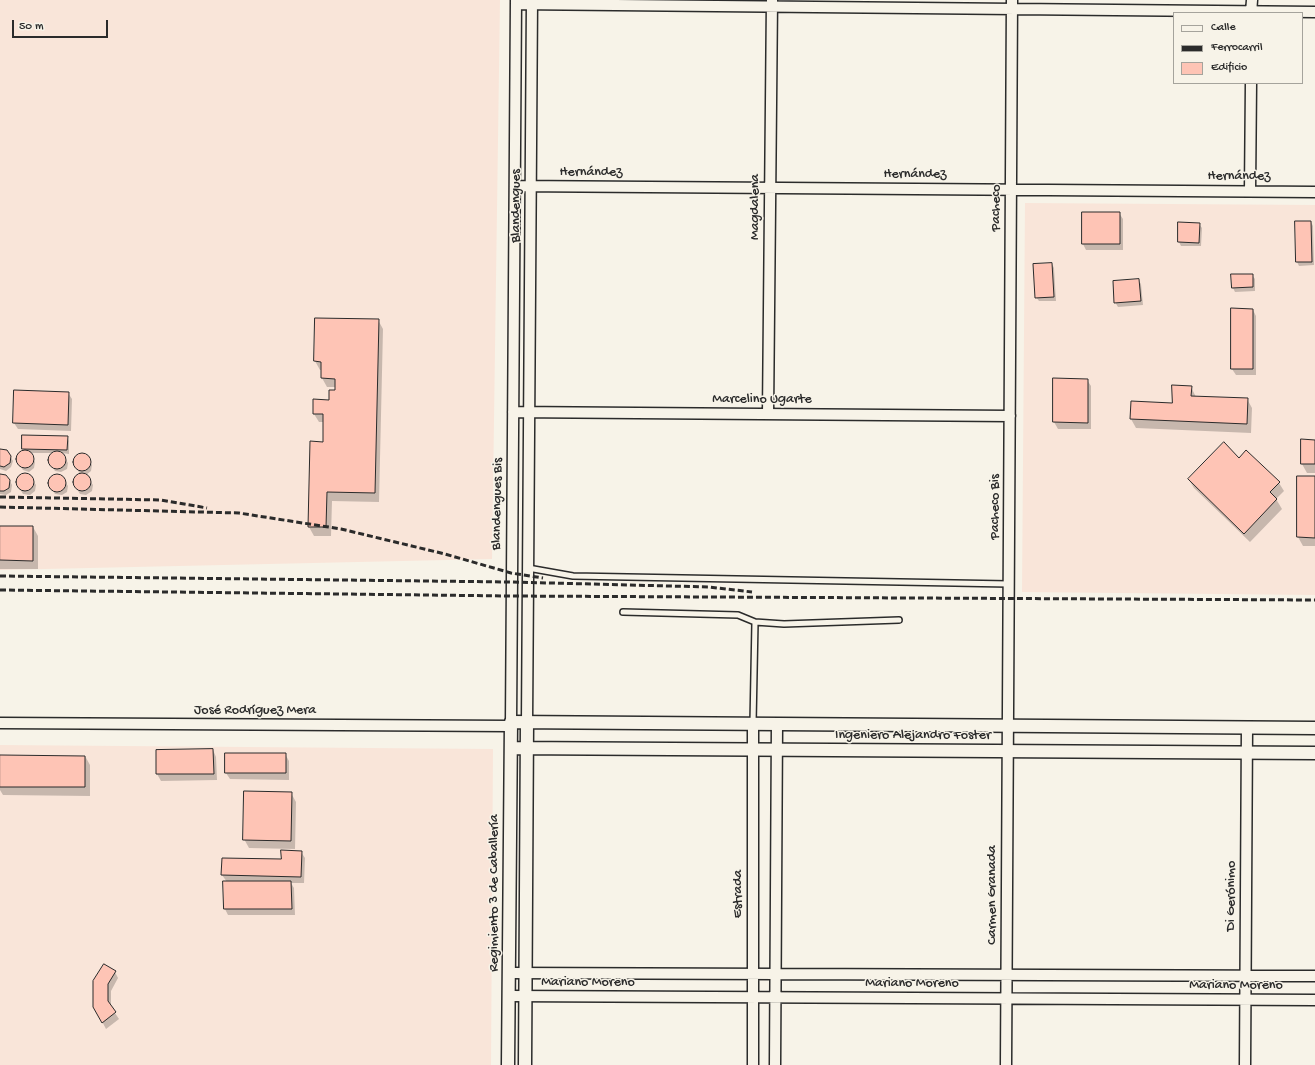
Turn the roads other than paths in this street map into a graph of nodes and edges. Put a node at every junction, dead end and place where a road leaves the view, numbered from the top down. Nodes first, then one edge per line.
1 (1252, 0) edge
2 (516, 2) edge
3 (532, 2) edge
4 (772, 3) edge
5 (1012, 4) edge
6 (1252, 12) edge
7 (1315, 12) edge
8 (1251, 84) edge
9 (515, 186) junction
10 (531, 186) junction
11 (770, 188) junction
12 (1011, 190) junction
13 (1250, 191) junction
14 (1315, 192) edge
15 (513, 412) junction
16 (529, 412) junction
17 (768, 414) junction
18 (1010, 416) junction
19 (528, 568) junction
20 (1009, 584) junction
21 (622, 612) dead end
22 (898, 620) dead end
23 (755, 622) junction
24 (527, 722) junction
25 (0, 723) edge
26 (510, 724) junction
27 (753, 724) junction
28 (777, 724) junction
29 (1008, 726) junction
30 (1247, 727) junction
31 (1315, 728) edge
32 (510, 748) junction
33 (527, 748) junction
34 (753, 750) junction
35 (777, 750) junction
36 (1008, 751) junction
37 (1247, 752) junction
38 (1315, 753) edge
39 (509, 973) junction
40 (526, 973) junction
41 (753, 974) junction
42 (775, 974) junction
43 (1007, 975) junction
44 (1246, 976) junction
45 (1315, 976) edge
46 (509, 996) junction
47 (525, 996) junction
48 (753, 998) junction
49 (775, 998) junction
50 (1007, 999) junction
51 (1245, 1000) junction
52 (1315, 1000) edge
53 (508, 1065) edge
54 (525, 1065) edge
55 (753, 1065) edge
56 (775, 1065) edge
57 (1006, 1065) edge
58 (1245, 1065) edge

1 - 6 street
2 - 3 street
2 - 9 street, Blandengues
3 - 4 street
3 - 10 street, Blandengues
4 - 5 street
4 - 11 street, Magdalena
5 - 6 street
5 - 12 street, Pacheco
6 - 7 street
8 - 13 street
9 - 10 street, Hernández
9 - 15 street, Blandengues
10 - 11 street, Hernández
10 - 16 street, Blandengues
11 - 12 street, Hernández
11 - 17 street, Magdalena
12 - 13 street, Hernández
12 - 18 street, Pacheco
13 - 14 street, Hernández
15 - 16 street, Marcelino Ugarte
15 - 26 street, Blandengues Bis
16 - 17 street, Marcelino Ugarte
16 - 19 street
17 - 18 street, Marcelino Ugarte
18 - 20 street, Pacheco Bis
19 - 20 lane
19 - 24 street
20 - 29 street, Pacheco Bis
21 - 23 lane
22 - 23 lane
23 - 27 lane
24 - 26 street, Ingeniero Alejandro Foster
24 - 27 street, Ingeniero Alejandro Foster
24 - 33 street
25 - 26 street, José Rodríguez Mera
26 - 32 street, Regimiento 3 de Caballería
27 - 28 street, Ingeniero Alejandro Foster
27 - 34 street, Estrada
28 - 29 street, Ingeniero Alejandro Foster
28 - 35 street
29 - 30 street, Ingeniero Alejandro Foster
29 - 36 street, Carmen Granada
30 - 31 street, Ingeniero Alejandro Foster
30 - 37 street, Di Gerónimo
32 - 33 street, Ingeniero Alejandro Foster
32 - 39 street, Regimiento 3 de Caballería
33 - 34 street, Ingeniero Alejandro Foster
33 - 40 street
34 - 35 street, Ingeniero Alejandro Foster
34 - 41 street, Estrada
35 - 36 street, Ingeniero Alejandro Foster
35 - 42 street
36 - 37 street, Ingeniero Alejandro Foster
36 - 43 street, Carmen Granada
37 - 38 street, Ingeniero Alejandro Foster
37 - 44 street, Di Gerónimo
39 - 40 street, Mariano Moreno
39 - 46 street, Regimiento 3 de Caballería
40 - 41 street, Mariano Moreno
40 - 47 street
41 - 42 street, Mariano Moreno
41 - 48 street, Estrada
42 - 43 street, Mariano Moreno
42 - 49 street
43 - 44 street, Mariano Moreno
43 - 50 street, Carmen Granada
44 - 45 street, Mariano Moreno
44 - 51 street, Di Gerónimo
46 - 47 street, Mariano Moreno
46 - 53 street, Regimiento 3 de Caballería
47 - 48 street, Mariano Moreno
47 - 54 street
48 - 49 street, Mariano Moreno
48 - 55 street, Estrada
49 - 50 street, Mariano Moreno
49 - 56 street
50 - 51 street, Mariano Moreno
50 - 57 street, Carmen Granada
51 - 52 street, Mariano Moreno
51 - 58 street, Di Gerónimo

